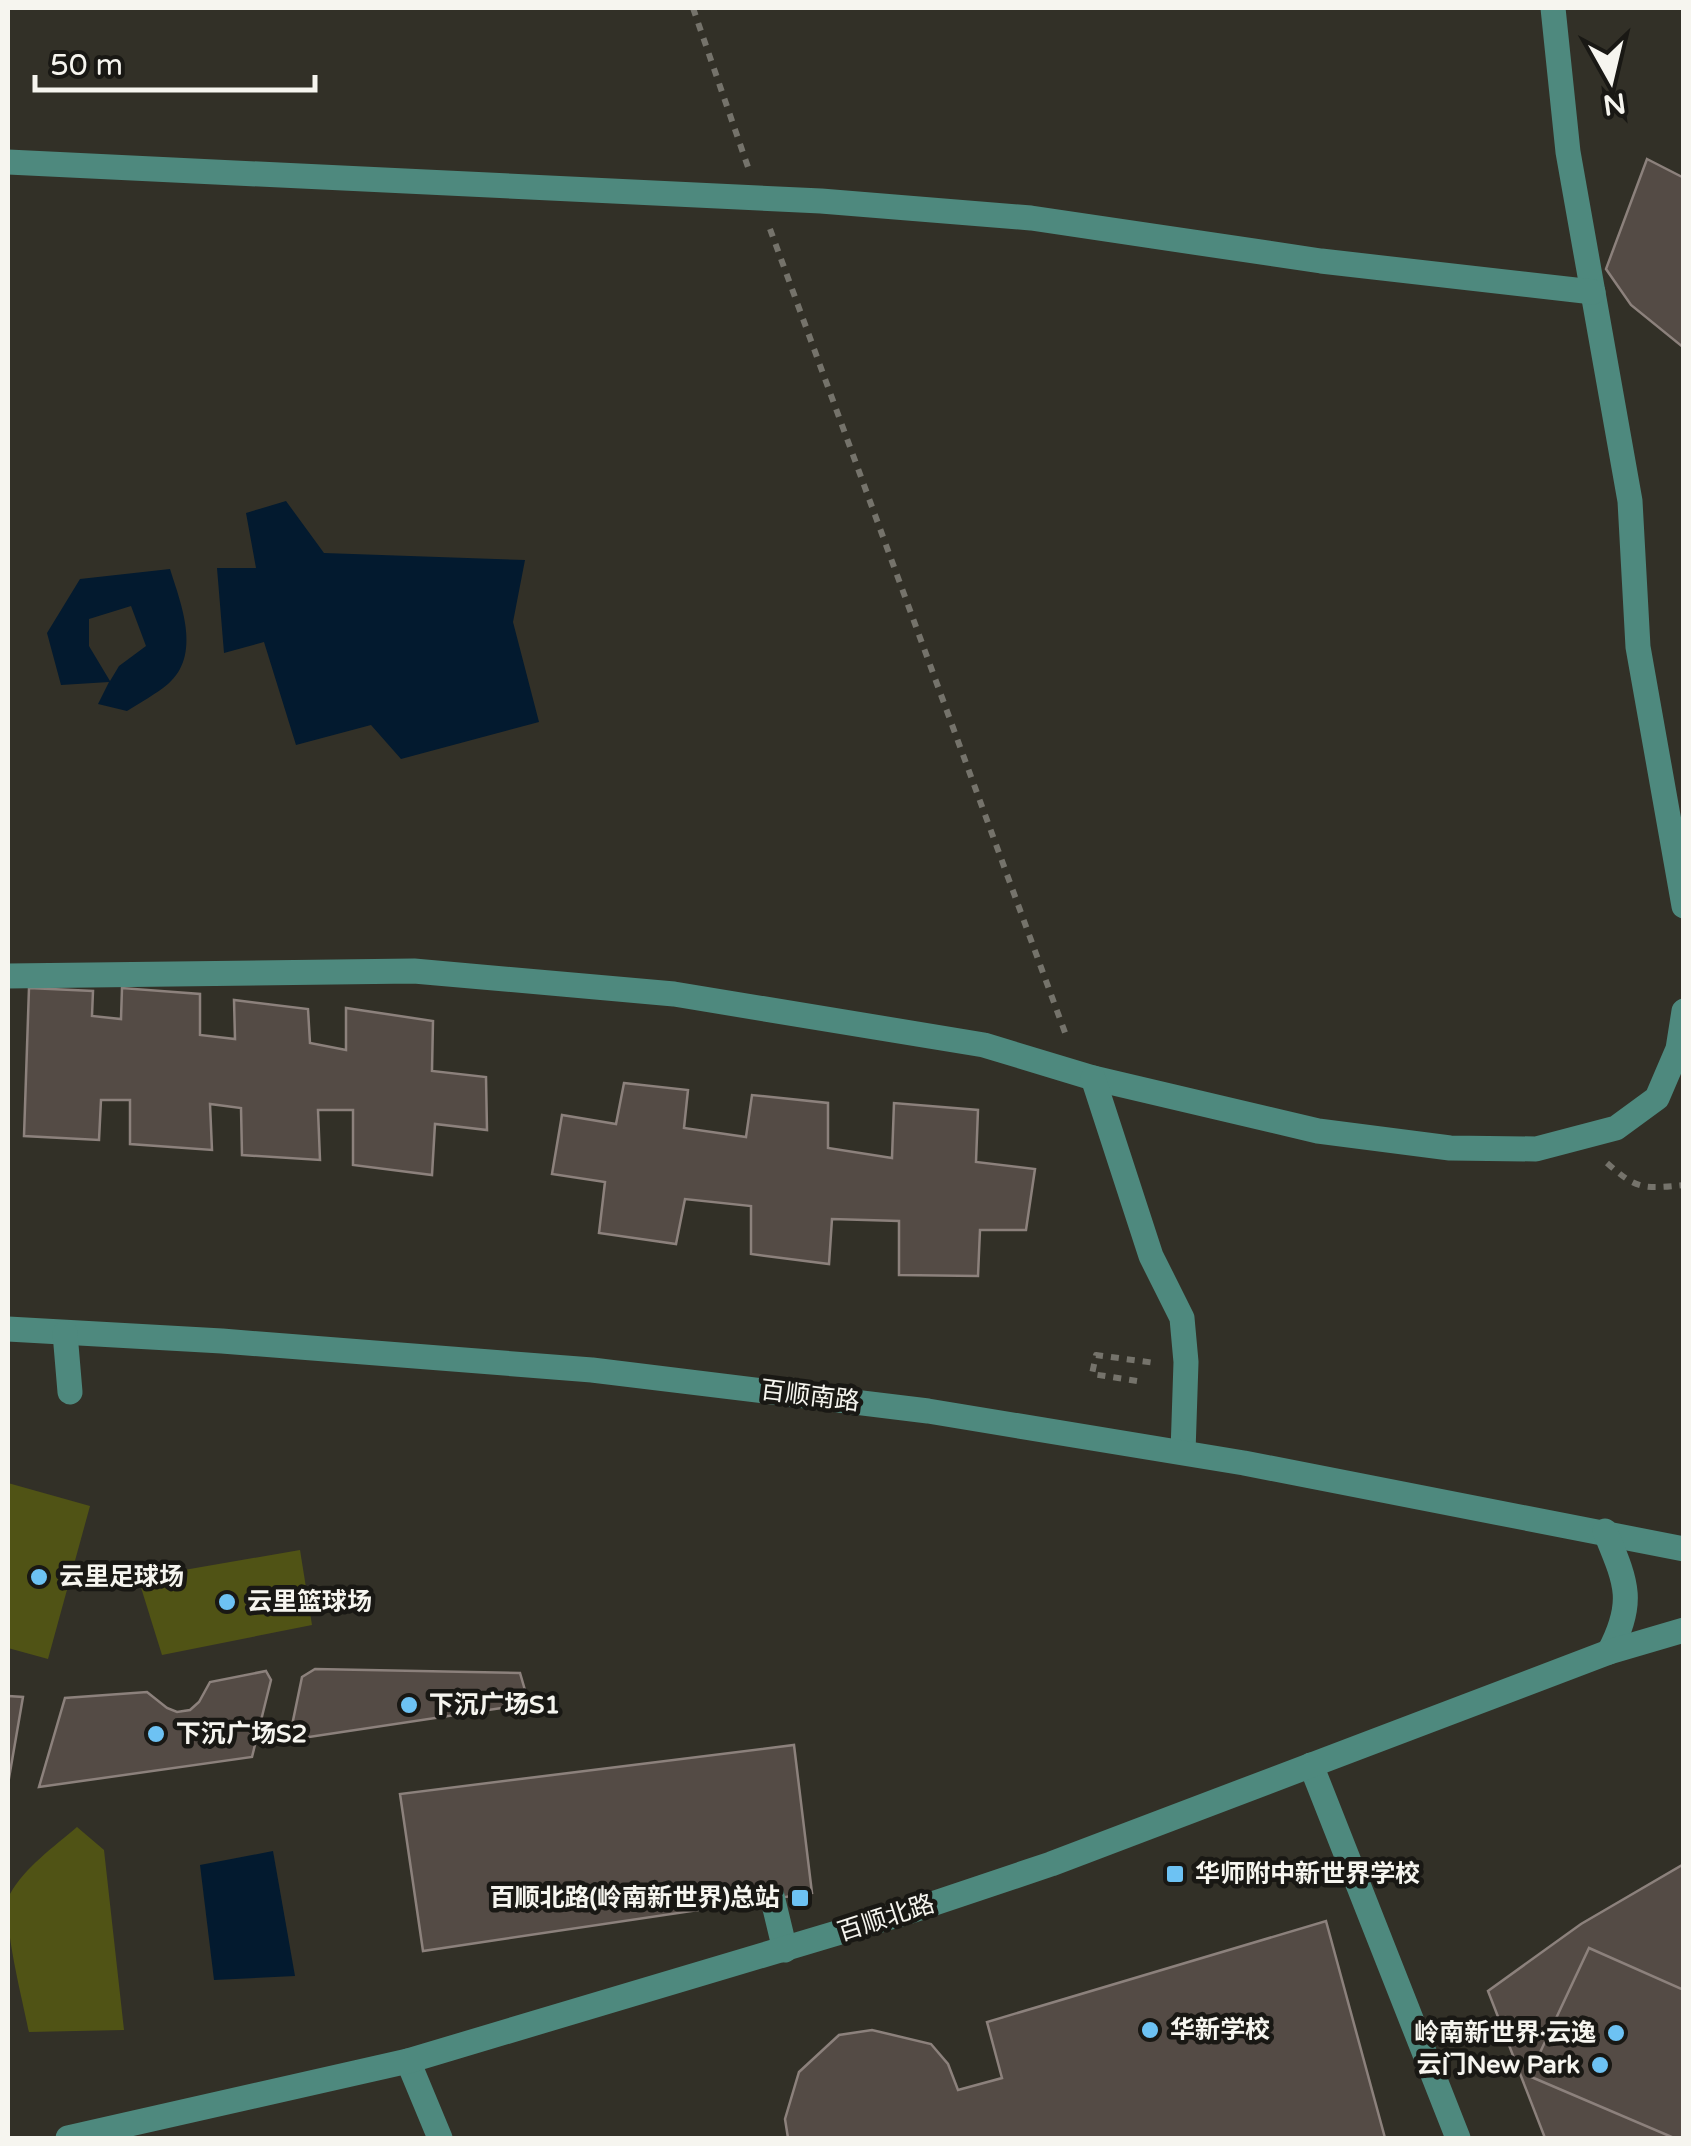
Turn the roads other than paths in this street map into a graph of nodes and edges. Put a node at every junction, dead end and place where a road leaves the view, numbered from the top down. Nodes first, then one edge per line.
1 (1553, 8) edge
2 (8, 162) edge
3 (1593, 292) junction
4 (1684, 906) edge
5 (8, 976) edge
6 (1684, 1011) edge
7 (1093, 1078) junction
8 (8, 1329) edge
9 (65, 1332) junction
10 (70, 1392) dead end
11 (1183, 1452) junction
12 (1605, 1531) junction
13 (1684, 1549) edge
14 (1684, 1630) edge
15 (1609, 1652) junction
16 (1311, 1764) junction
17 (772, 1896) dead end
18 (784, 1950) junction
19 (408, 2060) junction
20 (68, 2138) edge
21 (440, 2138) edge
22 (1458, 2138) edge

1 - 3 street
2 - 3 street
3 - 4 street
5 - 7 street
6 - 7 street
7 - 11 street
8 - 9 street, 百顺南路
9 - 10 street
9 - 11 street, 百顺南路
11 - 12 street, 百顺南路
12 - 13 street
12 - 15 street
14 - 15 street, 百顺北路
15 - 16 street, 百顺北路
16 - 18 street, 百顺北路
16 - 22 street
17 - 18 street
18 - 19 street, 百顺北路
19 - 20 street, 百顺北路
19 - 21 street

